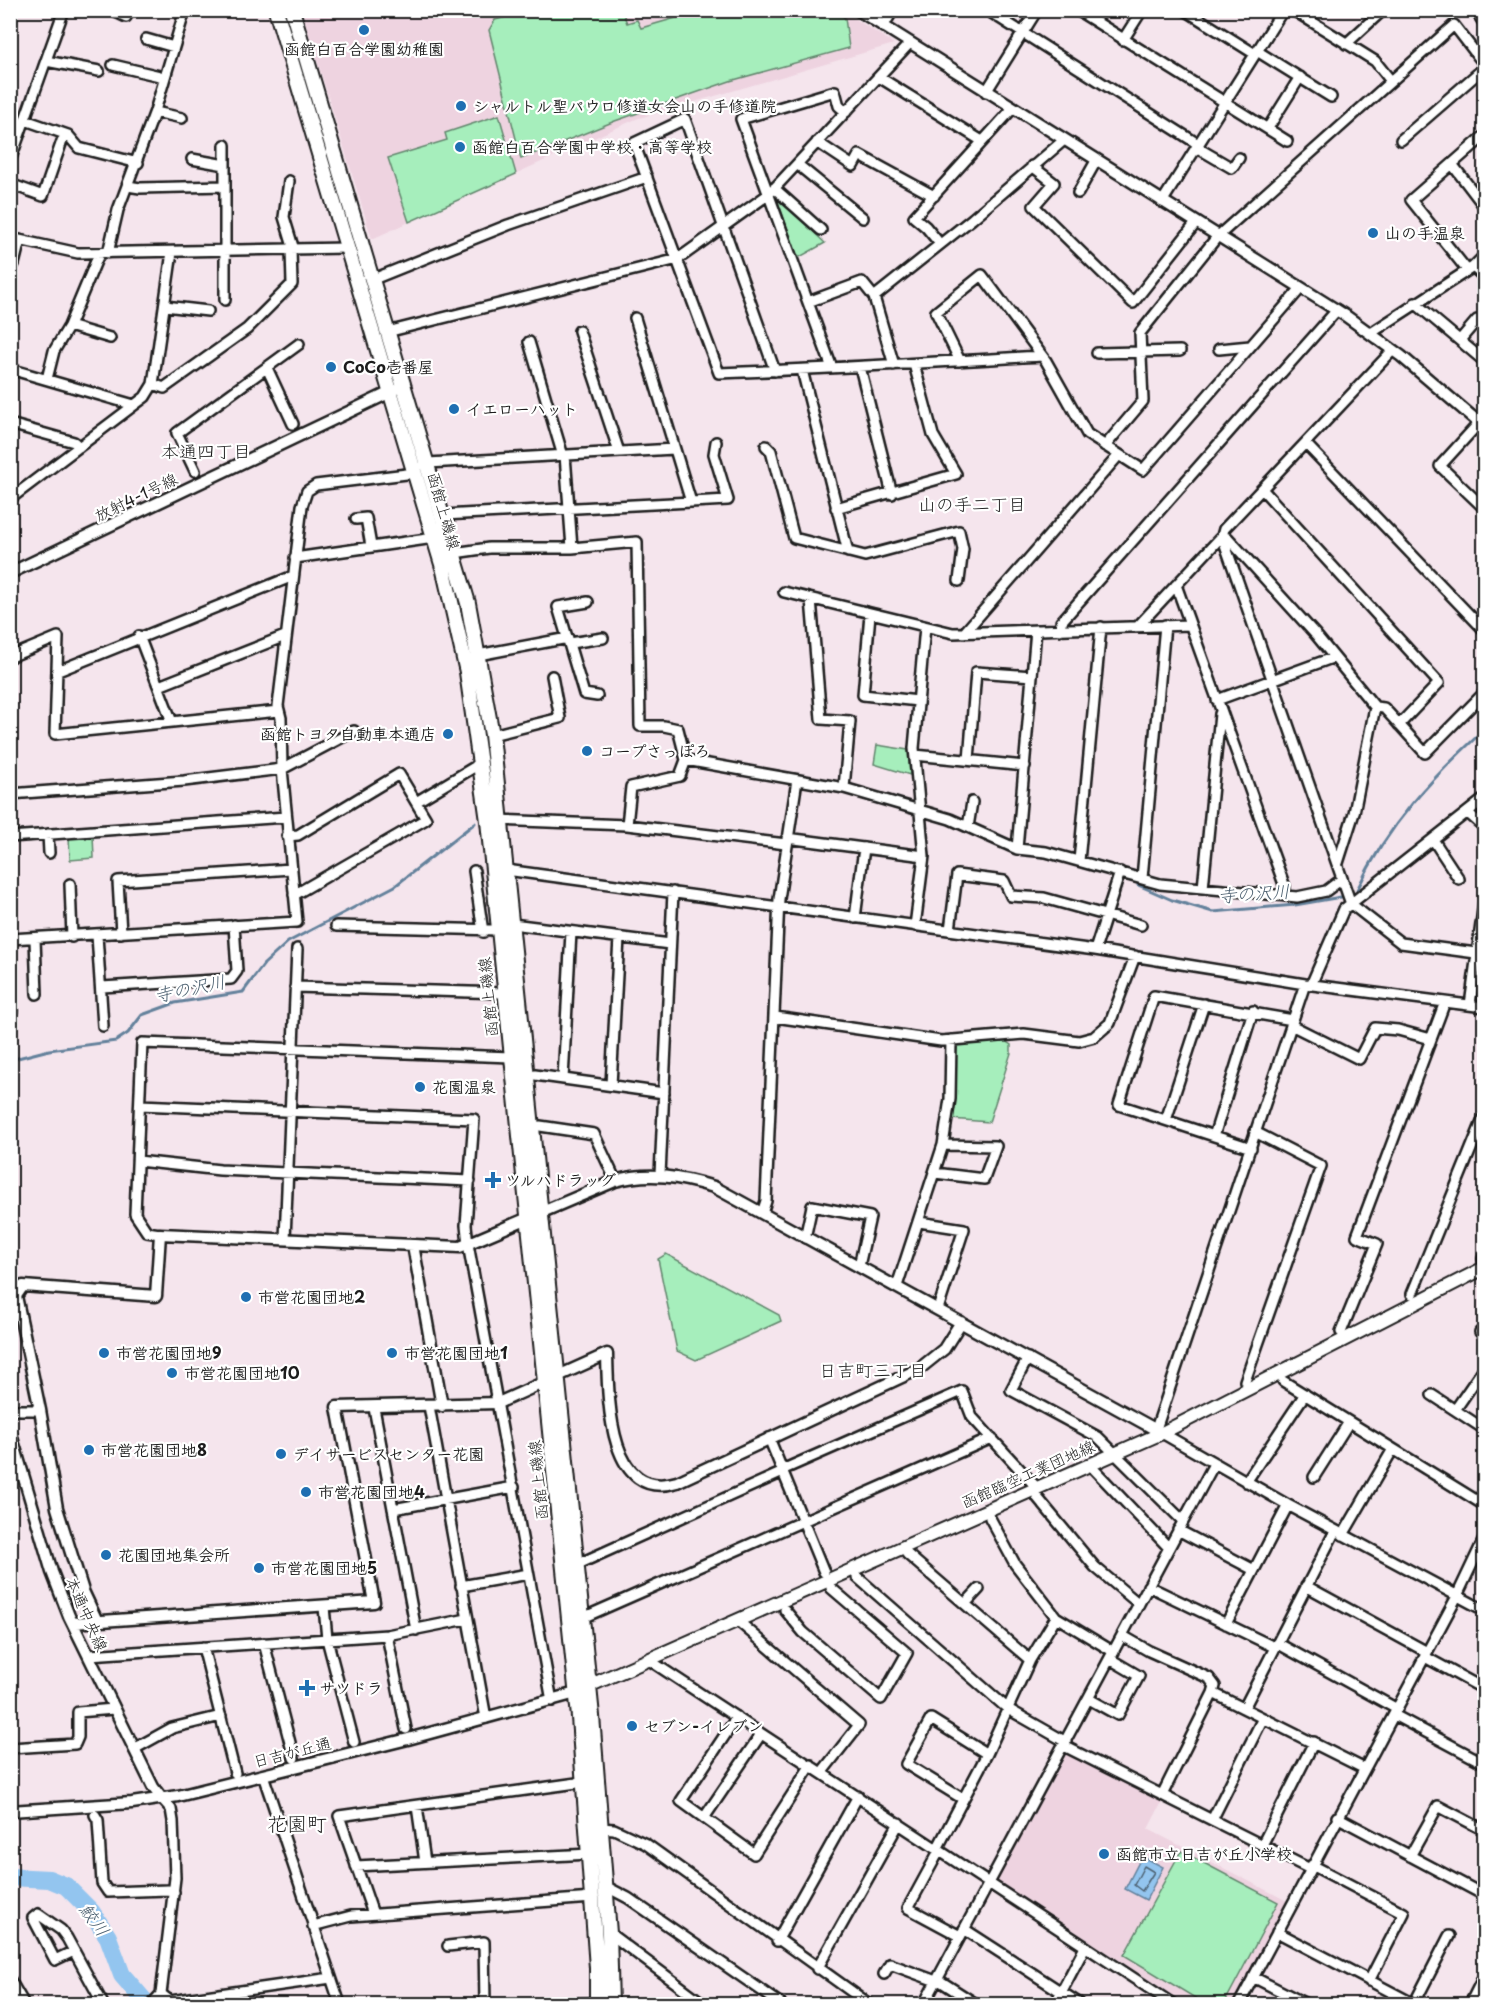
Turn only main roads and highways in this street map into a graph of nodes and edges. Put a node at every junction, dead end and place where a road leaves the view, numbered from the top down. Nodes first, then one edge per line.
1 (276, 10) edge
2 (292, 10) edge
3 (398, 390) junction
4 (495, 820) junction
5 (535, 1214) junction
6 (1484, 1261) edge
7 (551, 1380) junction
8 (582, 1690) junction
9 (602, 2004) edge

1 - 3 main road, 函館上磯線
2 - 3 main road, 函館上磯線
3 - 4 main road, 函館上磯線
3 - 4 main road, 函館上磯線
4 - 5 main road, 函館上磯線
4 - 5 main road, 函館上磯線
5 - 7 main road, 函館上磯線
6 - 8 main road, 函館臨空工業団地線
7 - 8 main road, 函館上磯線
7 - 8 main road, 函館上磯線
8 - 9 main road, 函館上磯線
8 - 9 main road, 函館上磯線

